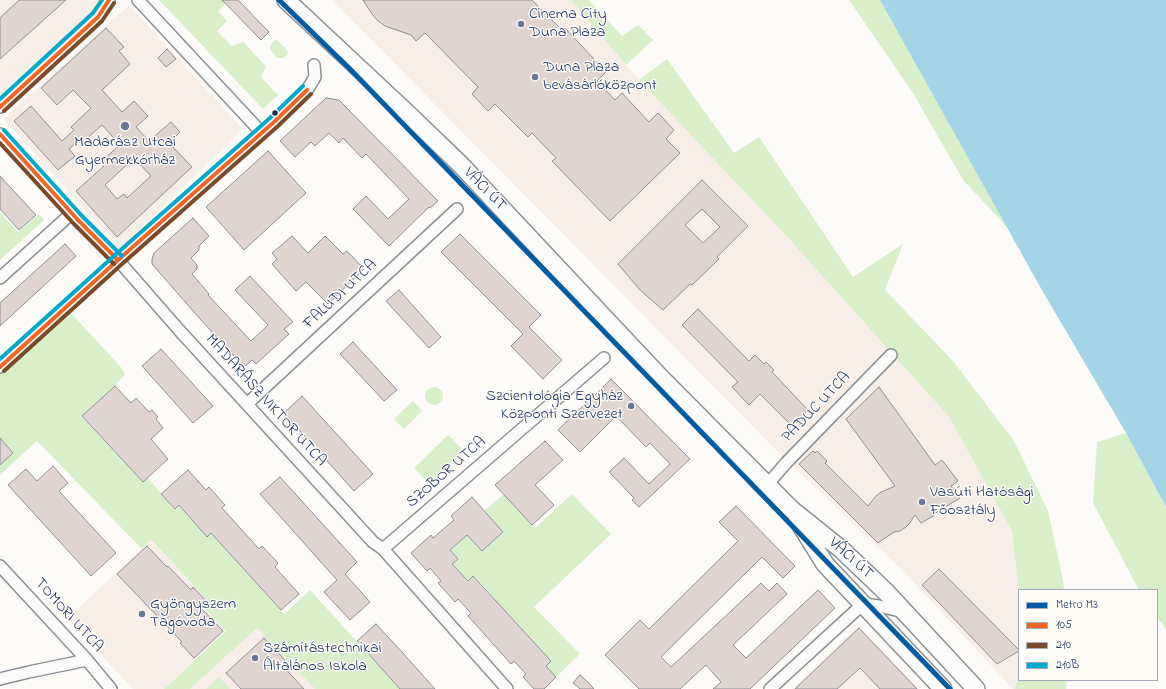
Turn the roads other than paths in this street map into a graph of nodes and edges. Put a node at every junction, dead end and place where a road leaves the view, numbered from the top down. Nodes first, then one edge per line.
1 (109, 0) edge
2 (138, 0) edge
3 (286, 0) edge
4 (314, 65) dead end
5 (0, 107) edge
6 (261, 132) junction
7 (0, 134) edge
8 (457, 209) dead end
9 (72, 213) junction
10 (118, 260) junction
11 (0, 278) edge
12 (891, 355) dead end
13 (604, 358) dead end
14 (0, 367) edge
15 (247, 404) junction
16 (767, 485) junction
17 (791, 509) junction
18 (383, 549) junction
19 (0, 566) edge
20 (863, 604) junction
21 (906, 613) junction
22 (87, 660) junction
23 (0, 679) edge
24 (111, 689) edge
25 (507, 689) edge
26 (770, 689) edge
27 (943, 689) edge
28 (976, 689) edge

1 - 5 street
2 - 6 street
3 - 16 main road, VÁCI ÚT
4 - 6 street
6 - 10 street
7 - 9 street, MADARÁSZ VIKTOR UTCA
8 - 15 street, FALUDI UTCA
9 - 10 street, MADARÁSZ VIKTOR UTCA
9 - 11 street
10 - 14 street
10 - 15 street, MADARÁSZ VIKTOR UTCA
12 - 16 street, PADUC UTCA
13 - 18 street, SZOBOR UTCA
15 - 18 street, MADARÁSZ VIKTOR UTCA
16 - 17 main road, VÁCI ÚT
17 - 20 main road, VÁCI ÚT
17 - 21 main road, VÁCI ÚT
18 - 25 street, MADARÁSZ VIKTOR UTCA
19 - 22 street, TOMORI UTCA
20 - 21 street, VÁCI ÚT
20 - 26 street
20 - 27 main road, VÁCI ÚT
21 - 28 main road, VÁCI ÚT
22 - 23 street
22 - 24 street, TOMORI UTCA

